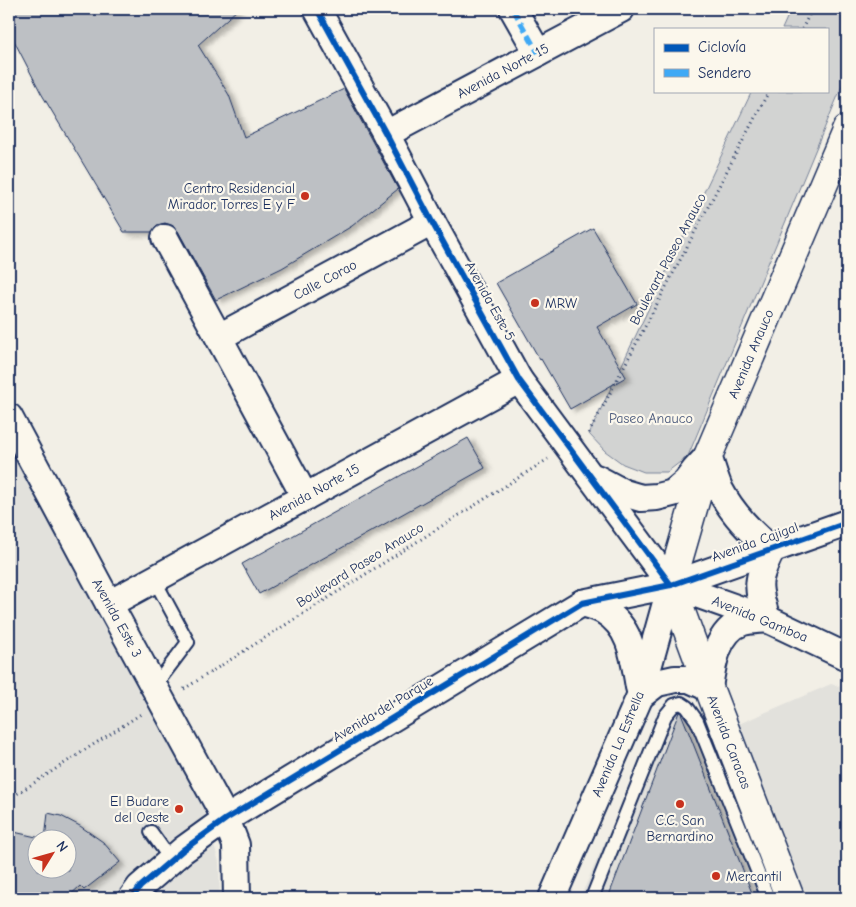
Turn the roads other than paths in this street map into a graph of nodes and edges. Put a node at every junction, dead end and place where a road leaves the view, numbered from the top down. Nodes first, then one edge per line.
1 (318, 9) edge
2 (513, 9) edge
3 (620, 9) edge
4 (538, 53) junction
5 (847, 129) edge
6 (386, 134) junction
7 (432, 222) junction
8 (165, 238) dead end
9 (219, 337) junction
10 (519, 380) junction
11 (9, 417) edge
12 (708, 456) junction
13 (589, 473) junction
14 (305, 497) junction
15 (847, 523) edge
16 (772, 549) junction
17 (154, 579) junction
18 (671, 585) junction
19 (582, 603) junction
20 (109, 604) junction
21 (767, 619) junction
22 (847, 656) edge
23 (708, 688) junction
24 (167, 690) junction
25 (640, 696) junction
26 (226, 819) junction
27 (151, 832) dead end
28 (171, 860) junction
29 (132, 898) edge
30 (237, 898) edge
31 (552, 898) edge
32 (592, 898) edge
33 (768, 898) edge
34 (790, 898) edge

1 - 6 street, Avenida Este 5
2 - 4 street
3 - 4 street, Avenida Norte 15
4 - 6 street, Avenida Norte 15
5 - 12 main road, Avenida Anauco
6 - 7 street, Avenida Este 5
7 - 9 street, Calle Corao
7 - 10 street, Avenida Este 5
8 - 9 street
9 - 14 street
10 - 13 street, Avenida Este 5
10 - 14 street, Avenida Norte 15
11 - 20 street, Avenida Este 3
12 - 13 street
12 - 16 street
12 - 18 main road, Avenida Anauco
13 - 18 street, Avenida Este 5
14 - 17 street, Avenida Norte 15
15 - 16 street, Avenida Cajigal
16 - 18 street, Avenida Cajigal
16 - 21 street
17 - 20 street, Avenida Norte 15
17 - 24 lane
18 - 19 street, Avenida del Parque
18 - 21 street, Avenida Gamboa
18 - 23 main road, Avenida Caracas
18 - 25 street, Avenida La Estrella
19 - 25 street
19 - 26 street, Avenida del Parque
20 - 24 street, Avenida Este 3
21 - 22 street, Avenida Gamboa
21 - 23 street
23 - 25 street
23 - 34 main road, Avenida Caracas
24 - 26 street, Avenida Este 3
25 - 31 street, Avenida La Estrella
26 - 28 street, Avenida del Parque
26 - 30 street, Avenida Este 3
27 - 28 lane
28 - 29 street, Avenida del Parque
32 - 33 lane

